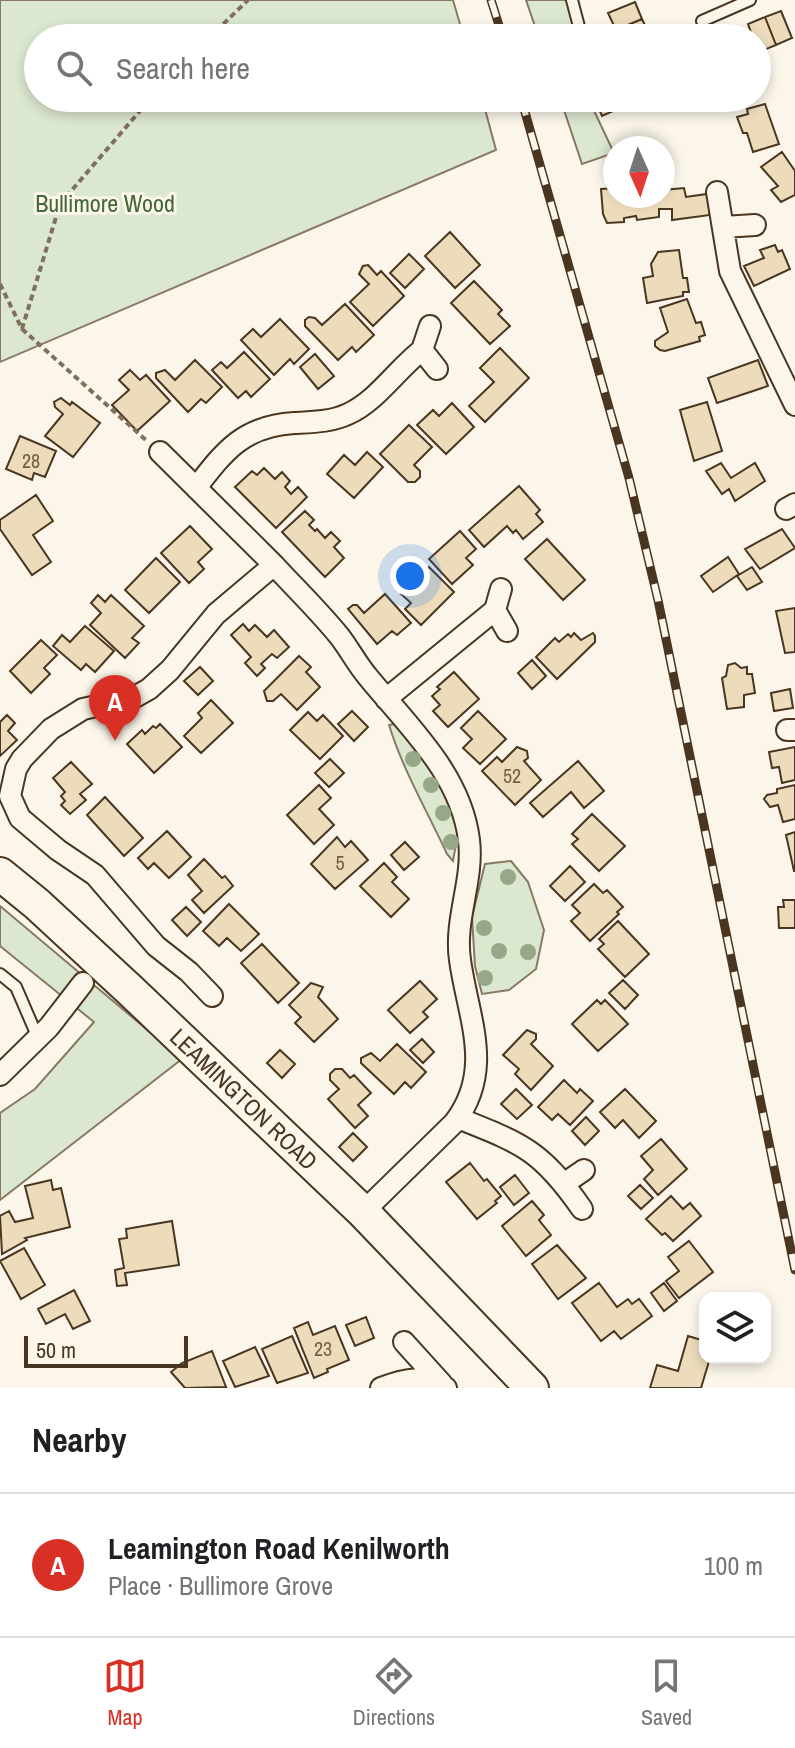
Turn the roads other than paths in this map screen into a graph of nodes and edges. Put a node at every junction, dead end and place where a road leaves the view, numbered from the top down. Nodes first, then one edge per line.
1 (572, 0) edge
2 (750, 0) edge
3 (702, 21) dead end
4 (578, 24) edge
5 (717, 192) dead end
6 (755, 225) dead end
7 (723, 227) junction
8 (430, 326) dead end
9 (422, 350) junction
10 (437, 369) dead end
11 (795, 405) edge
12 (160, 452) road end
13 (196, 488) junction
14 (274, 565) junction
15 (501, 589) dead end
16 (495, 610) junction
17 (507, 631) dead end
18 (386, 699) junction
19 (6, 786) edge
20 (0, 874) edge
21 (78, 943) junction
22 (0, 974) edge
23 (83, 983) junction
24 (123, 984) junction
25 (212, 996) dead end
26 (38, 1038) junction
27 (0, 1075) edge
28 (458, 1118) junction
29 (584, 1170) dead end
30 (565, 1183) junction
31 (582, 1209) dead end
32 (363, 1212) junction
33 (477, 1333) junction
34 (404, 1342) dead end
35 (446, 1387) edge
36 (381, 1388) edge
37 (518, 1388) edge
38 (532, 1388) edge

1 - 4 lane
2 - 3 lane
5 - 7 street
6 - 7 street
7 - 11 street
8 - 9 street
9 - 10 street
9 - 13 street
12 - 13 street
13 - 14 street
14 - 18 street
14 - 19 street
15 - 16 street
16 - 17 street
16 - 18 street
18 - 28 street
19 - 25 street
20 - 21 main road, LEAMINGTON ROAD
21 - 23 street
21 - 24 main road, LEAMINGTON ROAD
22 - 26 lane
23 - 24 street
23 - 26 street
24 - 32 main road, LEAMINGTON ROAD
26 - 27 street
28 - 30 street
28 - 32 street
29 - 30 street
30 - 31 street
32 - 33 main road, LEAMINGTON ROAD
33 - 37 main road, LEAMINGTON ROAD
33 - 38 main road, LEAMINGTON ROAD
34 - 35 street
35 - 36 street

